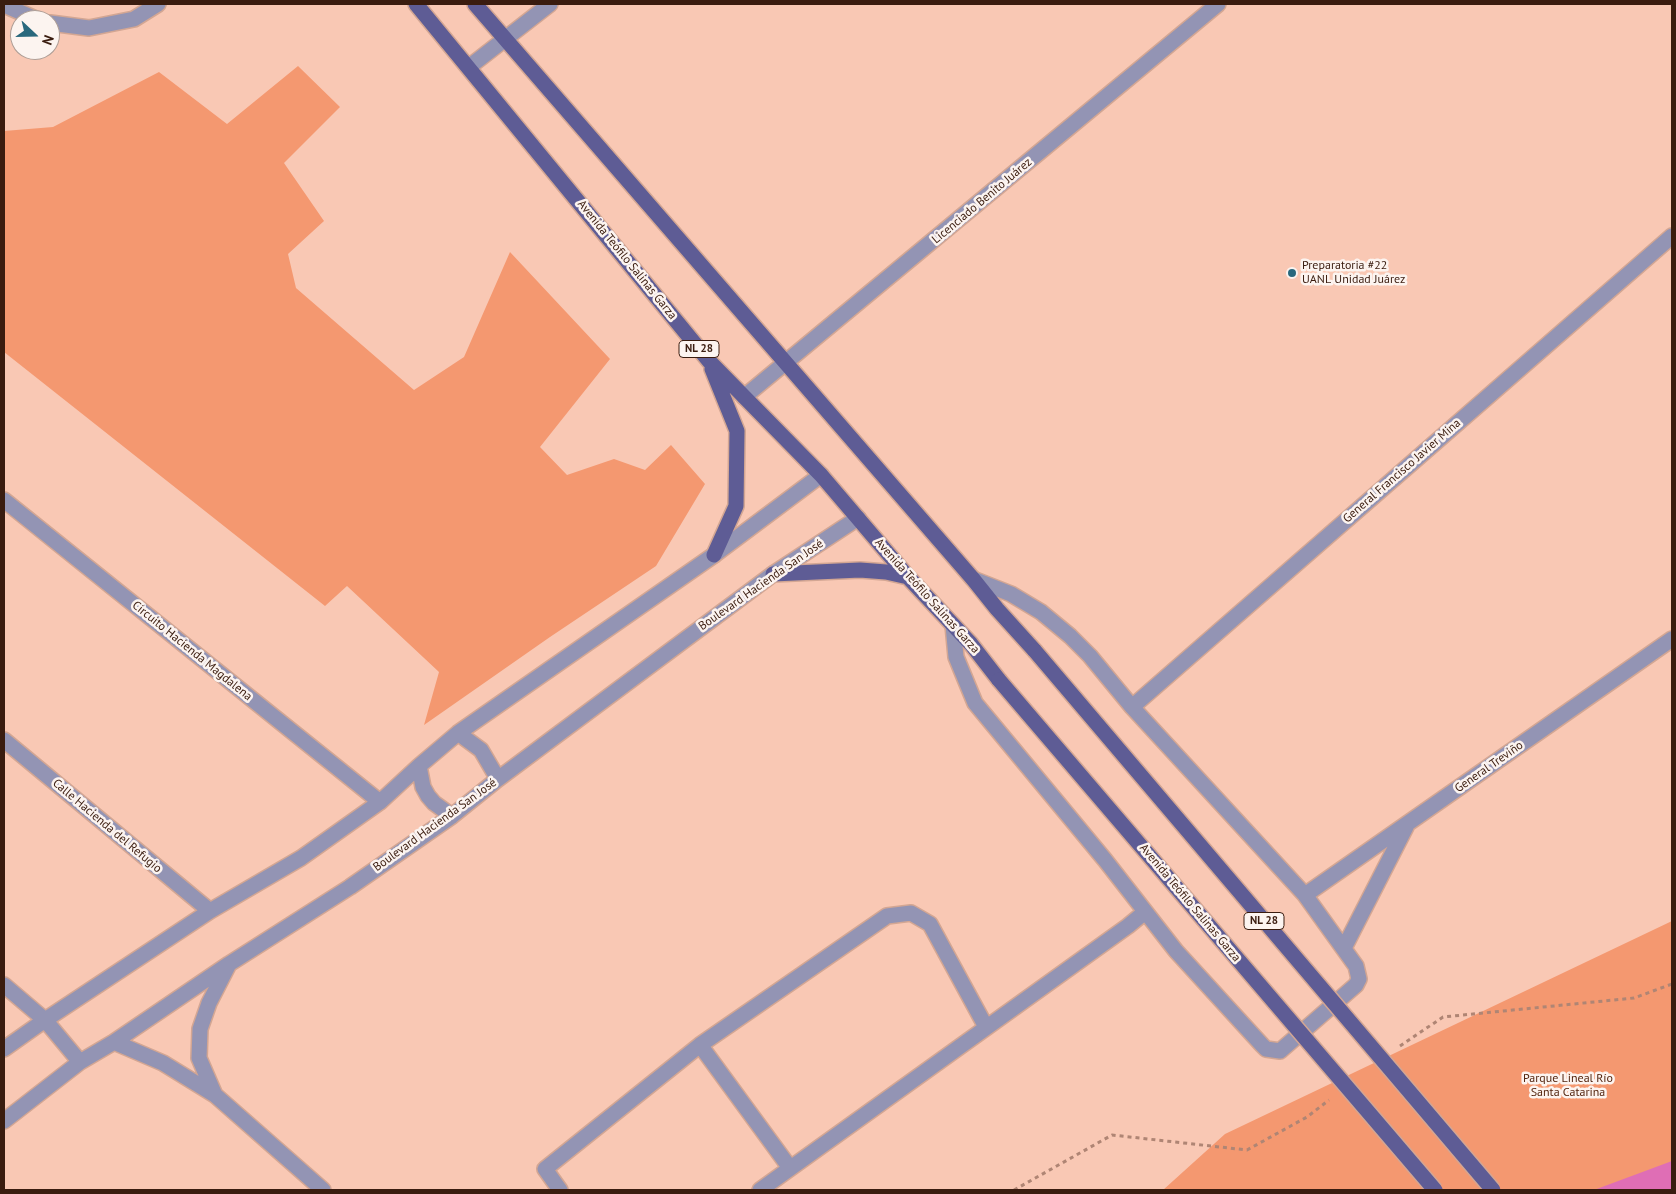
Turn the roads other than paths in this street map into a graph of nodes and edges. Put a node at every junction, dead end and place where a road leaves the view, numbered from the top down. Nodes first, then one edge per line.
1 (158, 4) edge
2 (416, 4) edge
3 (475, 4) edge
4 (550, 4) edge
5 (1218, 4) edge
6 (60, 24) edge
7 (505, 39) junction
8 (469, 67) junction
9 (1672, 236) edge
10 (709, 361) junction
11 (785, 364) junction
12 (744, 397) junction
13 (821, 475) junction
14 (4, 500) edge
15 (858, 518) junction
16 (714, 555) junction
17 (773, 574) junction
18 (908, 577) junction
19 (973, 580) junction
20 (953, 624) junction
21 (1672, 639) edge
22 (1132, 707) junction
23 (458, 733) junction
24 (4, 740) edge
25 (419, 766) junction
26 (498, 779) junction
27 (380, 802) junction
28 (452, 816) junction
29 (1407, 823) junction
30 (1305, 895) junction
31 (210, 911) junction
32 (1145, 912) junction
33 (1344, 948) junction
34 (229, 964) junction
35 (4, 985) edge
36 (45, 1020) junction
37 (986, 1028) junction
38 (114, 1042) junction
39 (700, 1045) junction
40 (4, 1049) edge
41 (80, 1062) junction
42 (215, 1095) junction
43 (4, 1121) edge
44 (790, 1168) junction
45 (323, 1190) edge
46 (560, 1190) edge
47 (760, 1190) edge
48 (1434, 1190) edge
49 (1493, 1190) edge

1 - 6 street
2 - 8 main road, Avenida Teófilo Salinas Garza / NL 28
3 - 7 main road, NL 28
4 - 7 street
5 - 11 street, Licenciado Benito Juárez
7 - 8 street
7 - 11 main road, NL 28
8 - 10 main road, Avenida Teófilo Salinas Garza / NL 28
9 - 22 street, General Francisco Javier Mina
10 - 12 main road, Avenida Teófilo Salinas Garza / NL 28
10 - 16 main road
11 - 12 street, Licenciado Benito Juárez
11 - 19 main road, NL 28
12 - 13 main road, Avenida Teófilo Salinas Garza / NL 28
13 - 15 main road, Avenida Teófilo Salinas Garza / NL 28
13 - 16 street
14 - 27 street, Circuito Hacienda Magdalena
15 - 17 street, Boulevard Hacienda San José
15 - 18 main road, Avenida Teófilo Salinas Garza / NL 28
16 - 23 street
17 - 18 main road
17 - 26 street, Boulevard Hacienda San José
18 - 20 main road, Avenida Teófilo Salinas Garza / NL 28
19 - 22 street
19 - 49 main road, NL 28, bridge
20 - 32 street
20 - 48 main road, Avenida Teófilo Salinas Garza / NL 28, bridge
21 - 29 street, General Treviño
22 - 30 street
23 - 25 street
23 - 26 street
24 - 31 street, Calle Hacienda del Refugio
25 - 27 street
25 - 28 street
26 - 28 street, Boulevard Hacienda San José
27 - 31 street
28 - 34 street, Boulevard Hacienda San José
29 - 30 street, General Treviño
29 - 33 street
30 - 33 street
31 - 36 street
32 - 33 street
32 - 37 street
34 - 38 street, Boulevard Hacienda San José
34 - 42 street
35 - 36 street
36 - 40 street
36 - 41 street
37 - 39 street
37 - 44 street
38 - 41 street, Boulevard Hacienda San José
38 - 42 street
39 - 44 street
39 - 46 street
41 - 43 street, Boulevard Hacienda San José
42 - 45 street
44 - 47 street

